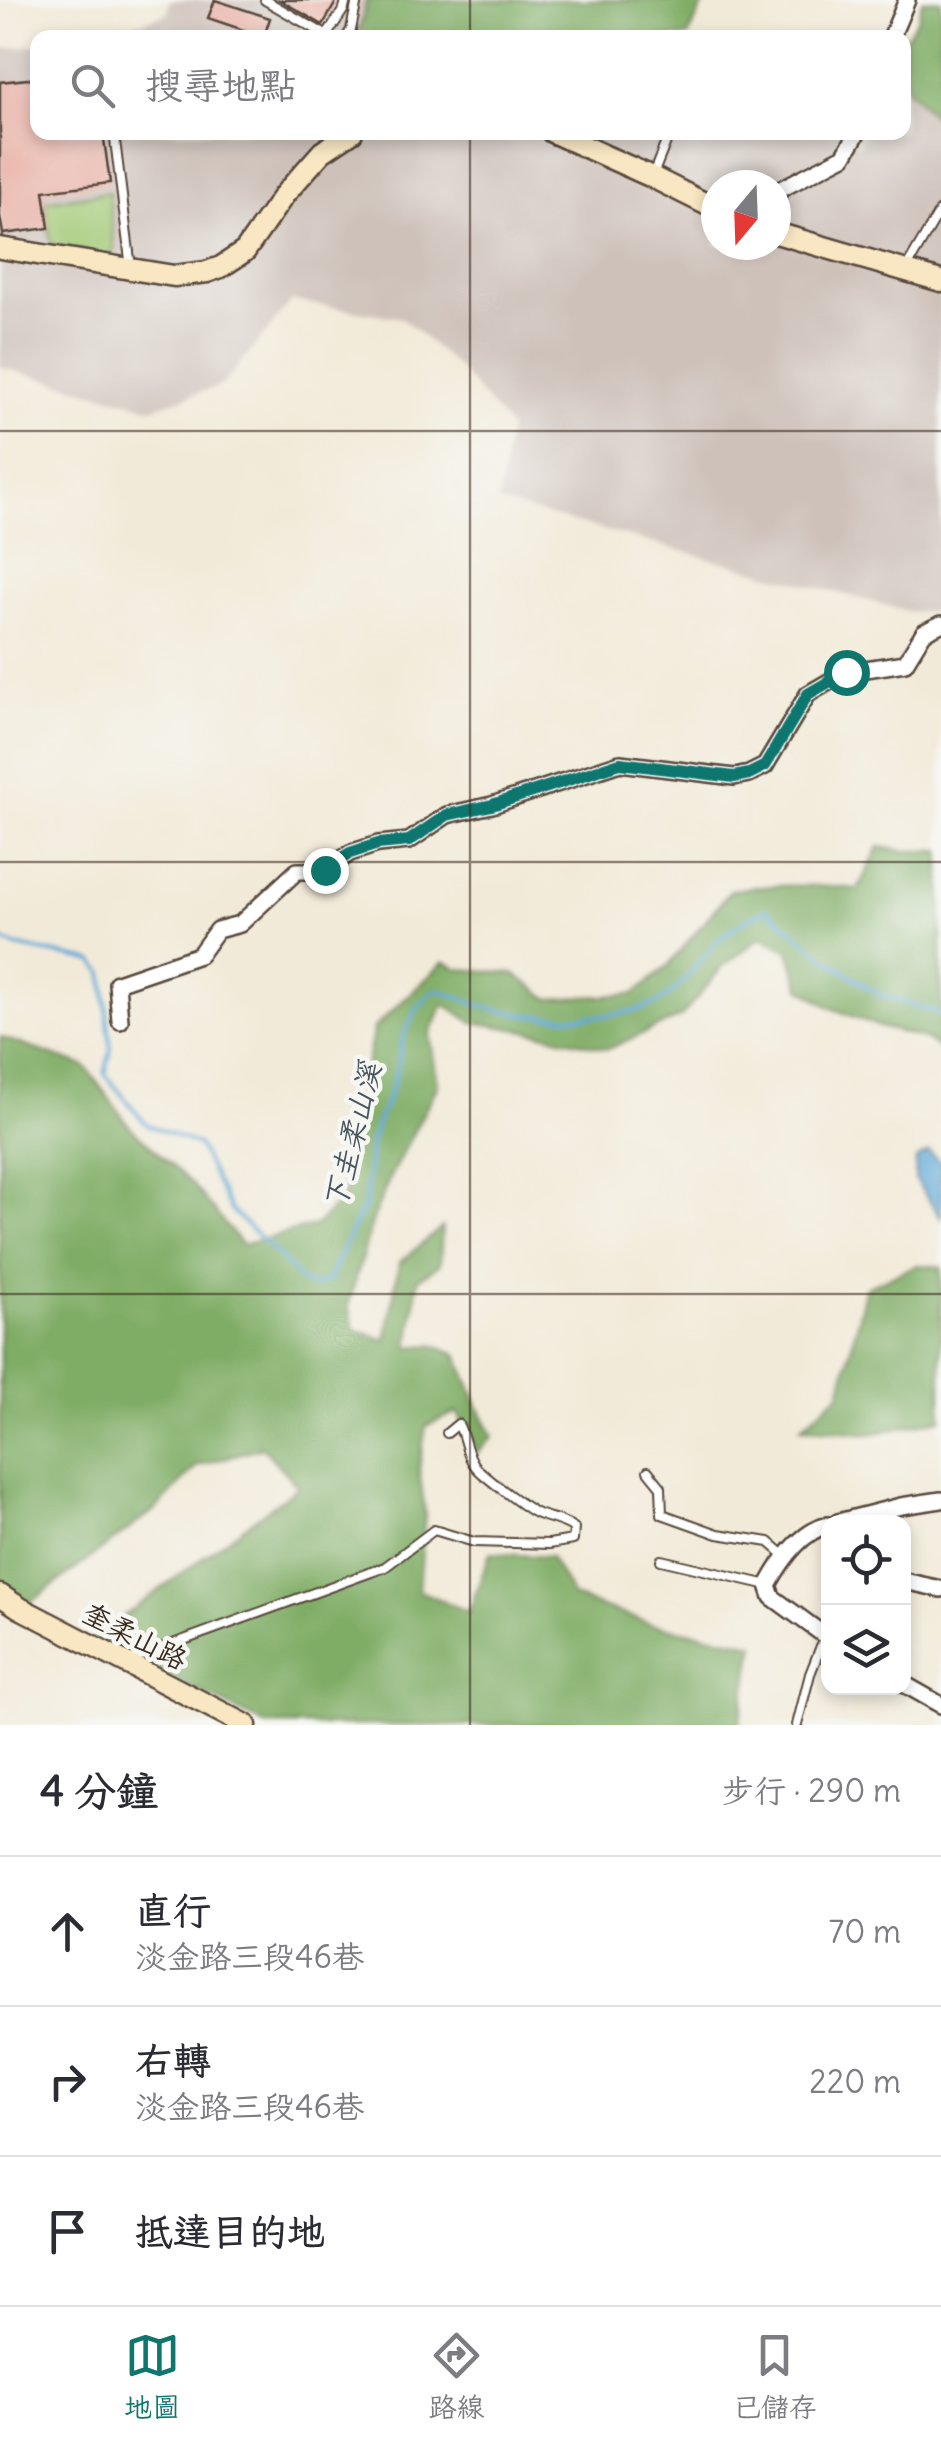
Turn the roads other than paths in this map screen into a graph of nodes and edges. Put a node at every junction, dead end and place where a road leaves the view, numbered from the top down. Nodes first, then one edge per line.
1 (265, 0) edge
2 (346, 0) edge
3 (357, 0) edge
4 (908, 0) edge
5 (316, 30) edge
6 (330, 30) edge
7 (351, 30) edge
8 (895, 30) edge
9 (115, 140) edge
10 (340, 140) edge
11 (570, 140) edge
12 (667, 140) edge
13 (853, 140) edge
14 (652, 177) junction
15 (791, 184) edge
16 (701, 202) edge
17 (941, 208) edge
18 (791, 237) edge
19 (0, 248) edge
20 (131, 268) junction
21 (904, 270) junction
22 (941, 280) edge
23 (941, 624) edge
24 (120, 1021) dead end
25 (447, 1433) dead end
26 (648, 1471) dead end
27 (941, 1500) edge
28 (901, 1506) junction
29 (866, 1515) edge
30 (897, 1515) edge
31 (821, 1527) edge
32 (784, 1556) junction
33 (661, 1560) dead end
34 (911, 1582) edge
35 (768, 1585) junction
36 (941, 1589) edge
37 (0, 1595) edge
38 (821, 1633) edge
39 (821, 1650) edge
40 (125, 1662) junction
41 (911, 1688) edge
42 (941, 1705) edge
43 (246, 1725) edge
44 (797, 1725) edge

1 - 5 lane
2 - 6 lane
3 - 7 lane
4 - 8 street
9 - 20 lane
10 - 20 street
11 - 14 street
12 - 14 lane
13 - 15 street
14 - 16 street
17 - 21 lane
18 - 21 street
19 - 20 street
21 - 22 street
23 - 24 street
25 - 40 lane
26 - 32 lane
27 - 28 street
28 - 29 street
28 - 30 street
31 - 32 street
32 - 35 street
33 - 35 lane
34 - 36 street
35 - 38 street
37 - 40 street, 奎柔山路
39 - 44 lane
40 - 43 street, 奎柔山路
41 - 42 street

